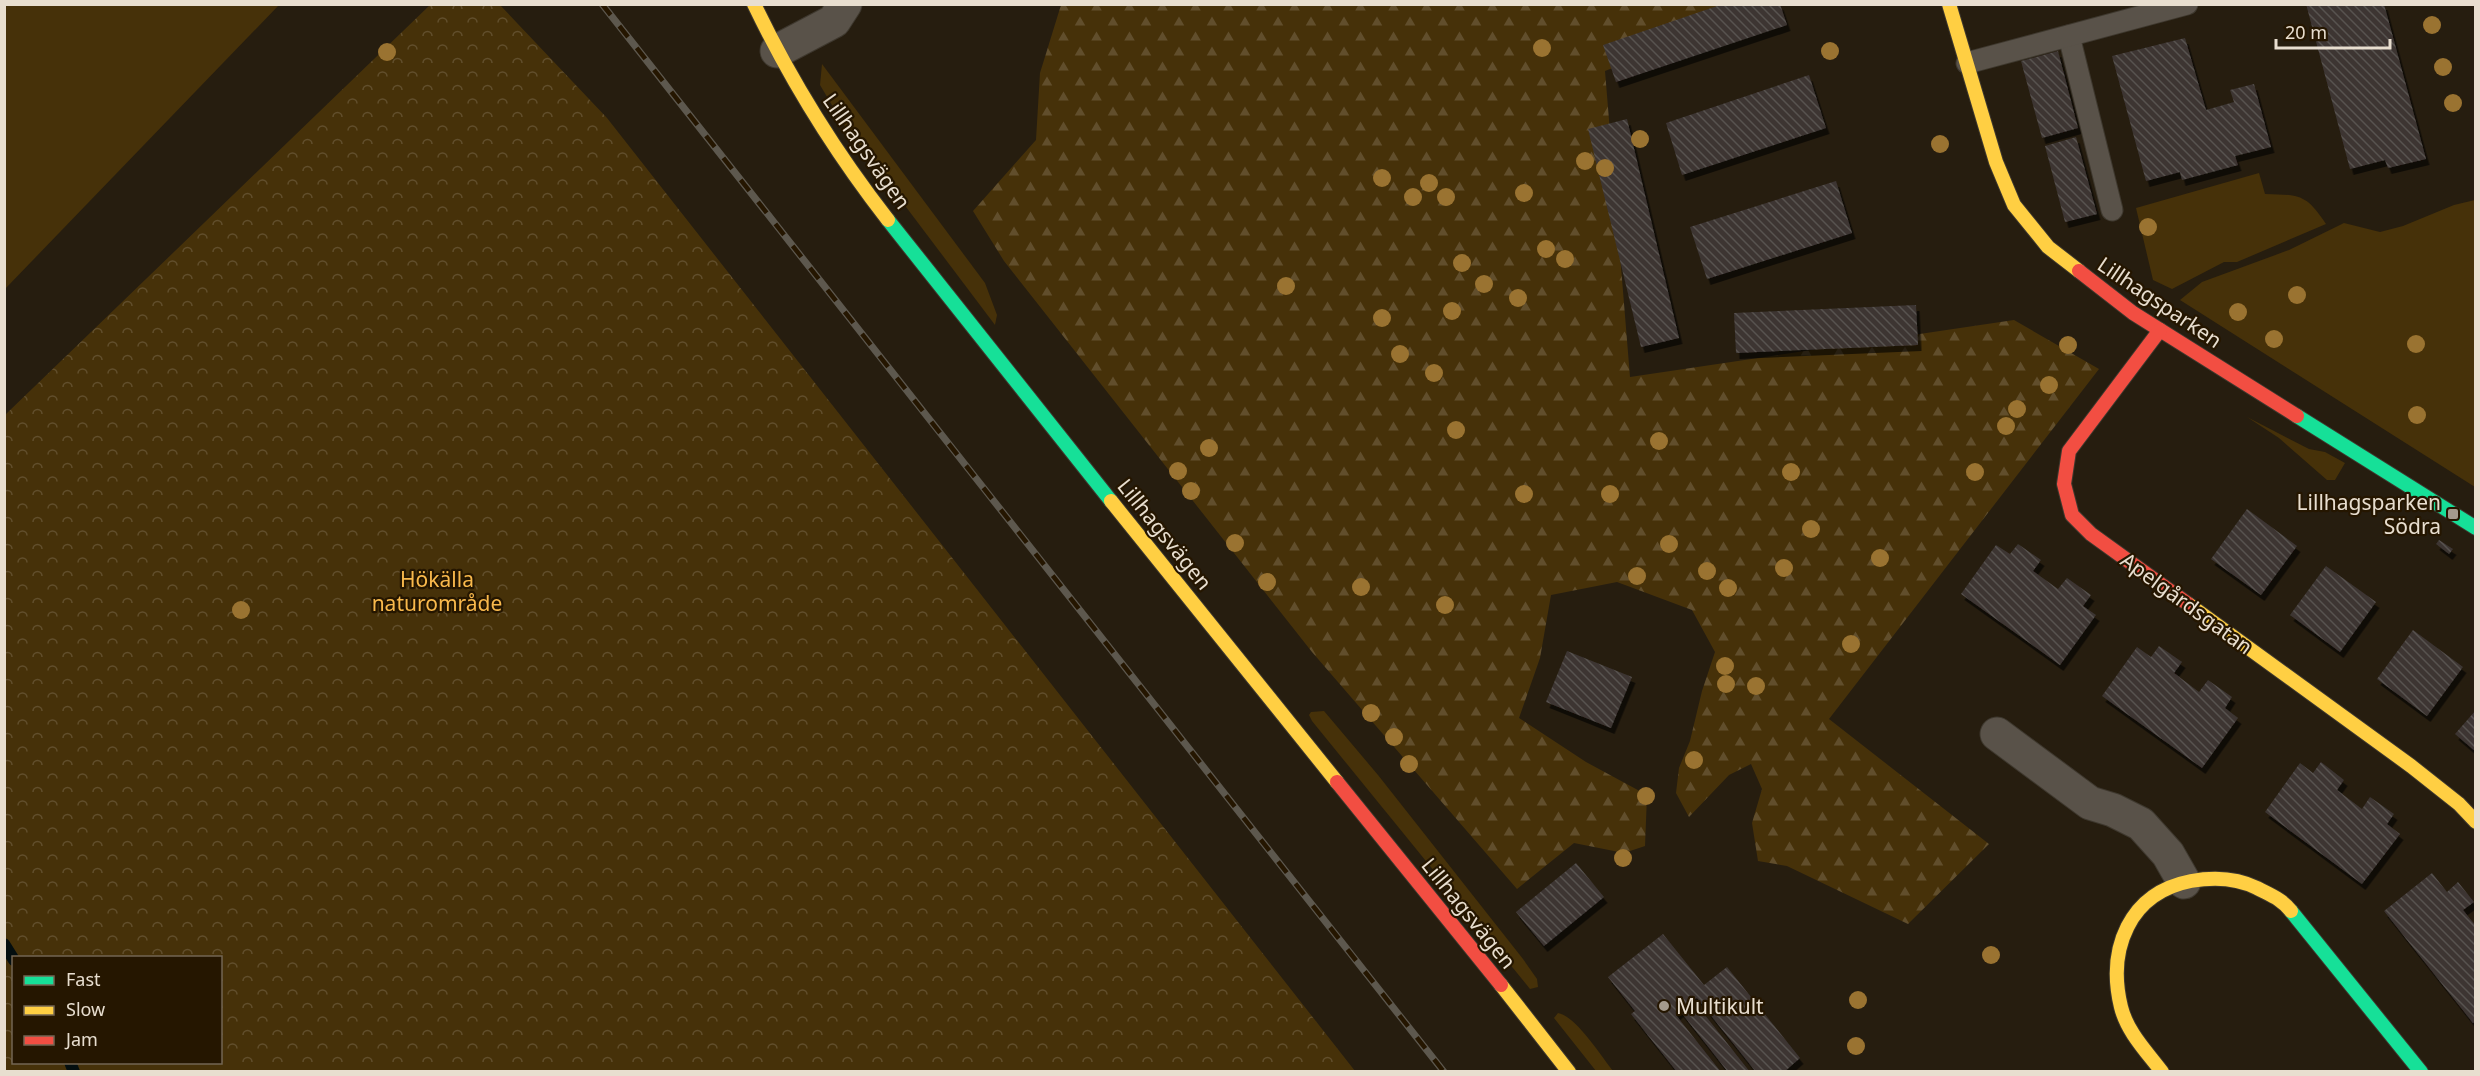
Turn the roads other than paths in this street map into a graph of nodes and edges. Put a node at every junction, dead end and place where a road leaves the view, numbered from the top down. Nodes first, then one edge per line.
1 (754, 4) edge
2 (845, 4) edge
3 (1949, 4) edge
4 (2187, 4) edge
5 (2069, 36) junction
6 (777, 51) junction
7 (1966, 63) junction
8 (2112, 210) dead end
9 (2160, 330) junction
10 (2475, 528) edge
11 (1998, 734) dead end
12 (2475, 822) edge
13 (2184, 882) junction
14 (1569, 1071) edge
15 (2162, 1071) edge
16 (2421, 1071) edge

1 - 6 street, Lillhagsvägen
2 - 6 street
3 - 7 street, Lillhagsparken
4 - 5 lane
5 - 7 lane
5 - 8 lane
6 - 14 street, Lillhagsvägen
7 - 9 street, Lillhagsparken
9 - 10 street, Lillhagsparken
9 - 12 street, Apelgårdsgatan
11 - 13 street
13 - 15 street
13 - 16 street

